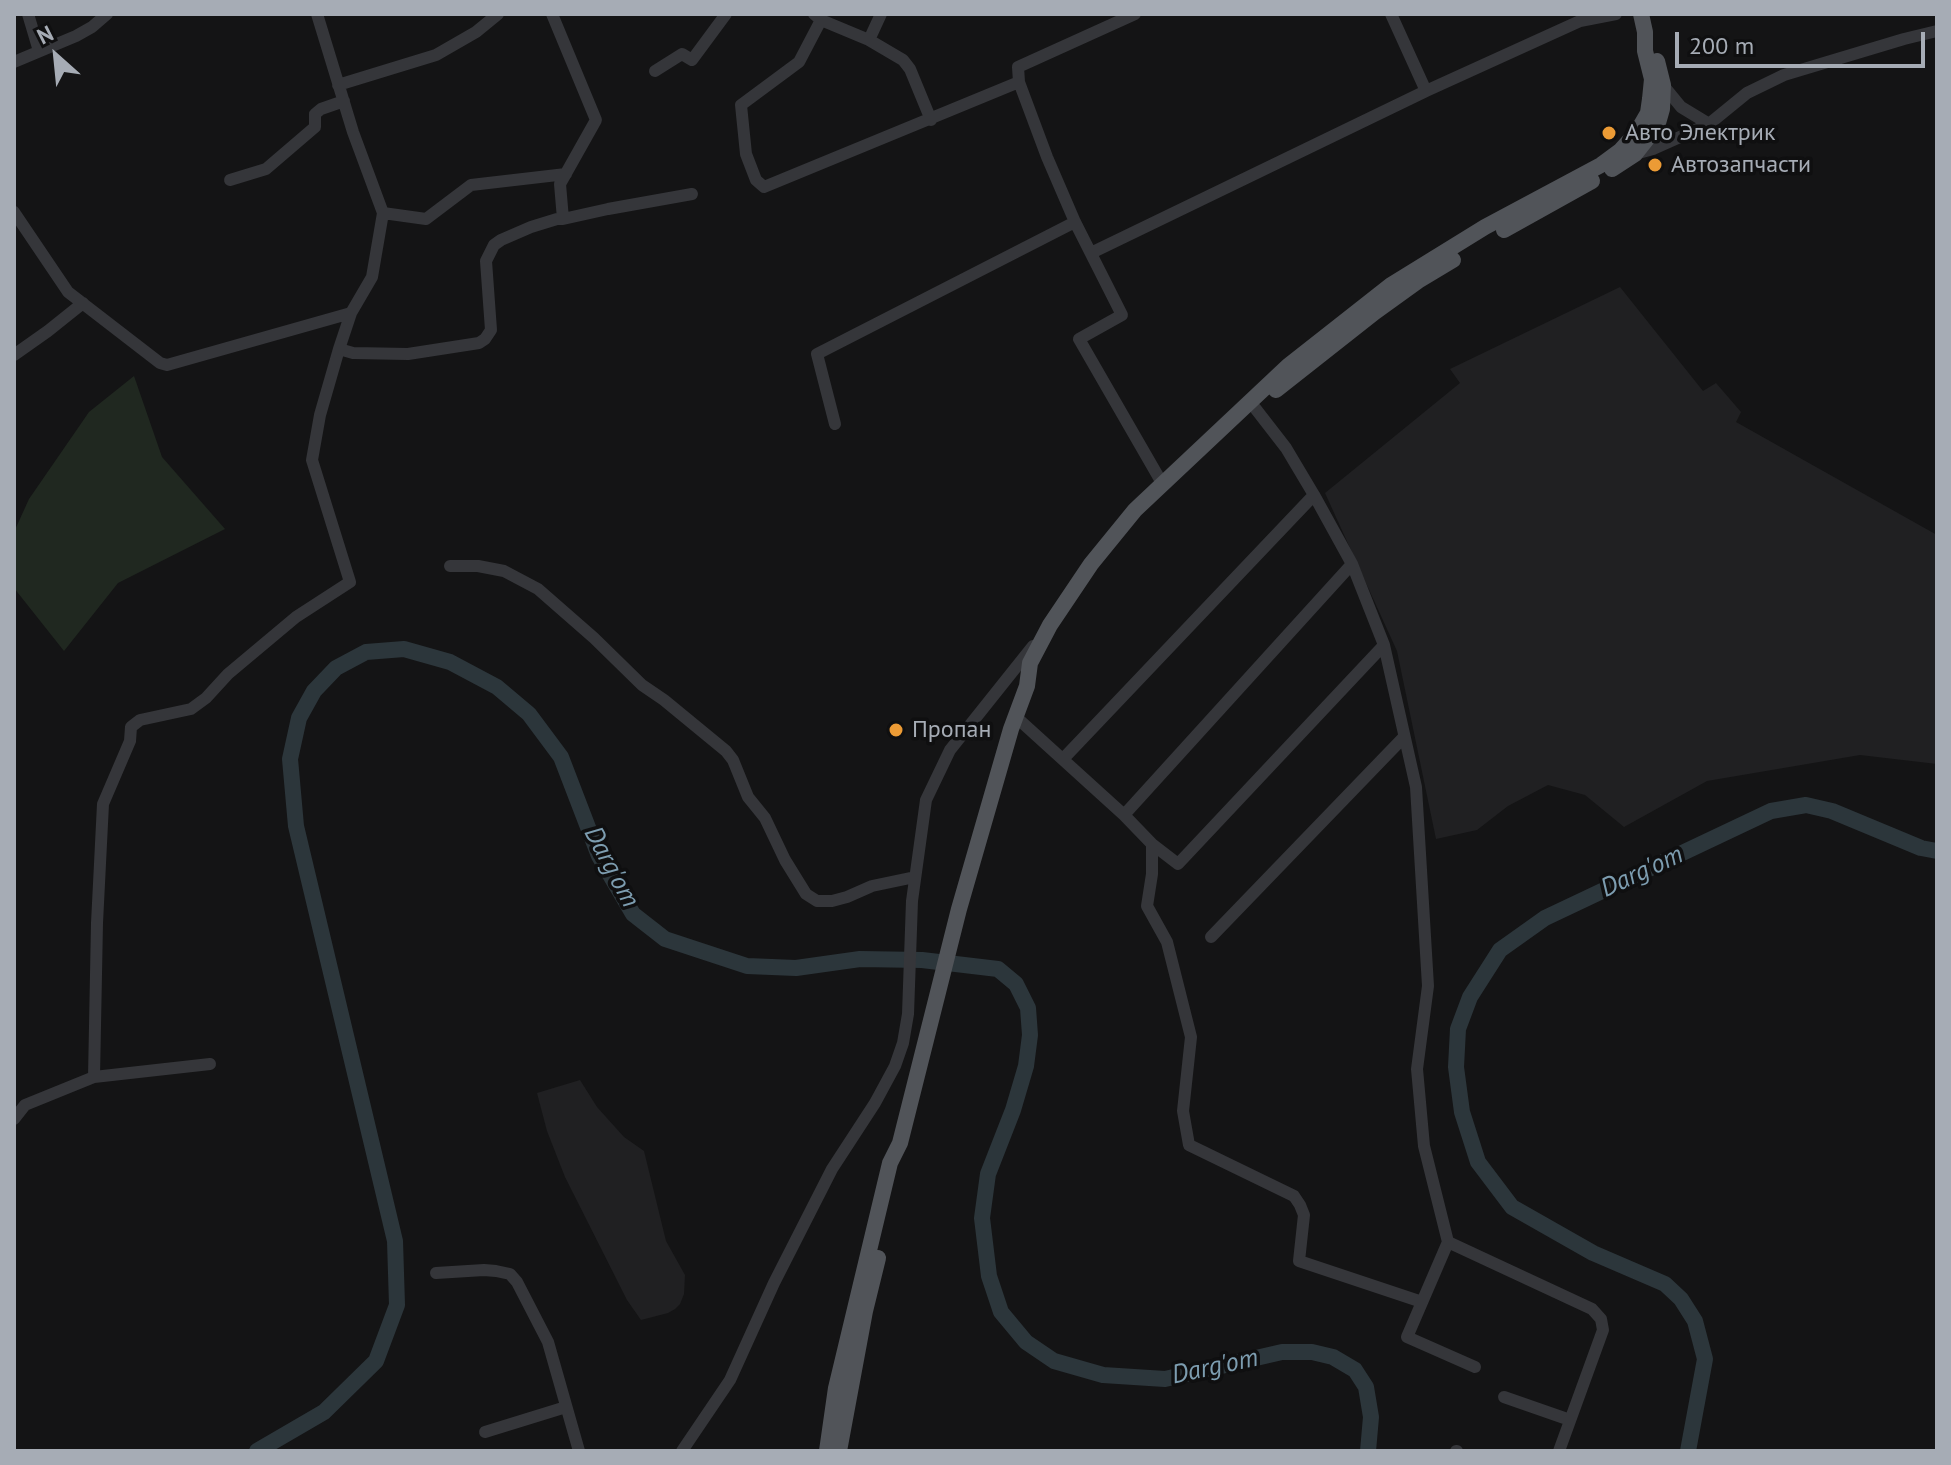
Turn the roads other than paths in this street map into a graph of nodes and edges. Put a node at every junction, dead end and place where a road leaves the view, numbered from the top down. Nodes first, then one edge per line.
1 (28, 14) edge
2 (107, 14) edge
3 (317, 14) edge
4 (498, 14) edge
5 (552, 14) edge
6 (726, 14) edge
7 (881, 14) edge
8 (1135, 14) edge
9 (1391, 14) edge
10 (1616, 14) edge
11 (1641, 14) edge
12 (817, 17) edge
13 (1937, 31) edge
14 (1645, 32) junction
15 (869, 40) junction
16 (39, 51) junction
17 (14, 62) edge
18 (655, 71) dead end
19 (1019, 82) junction
20 (338, 85) junction
21 (1663, 85) junction
22 (1426, 91) junction
23 (344, 101) junction
24 (931, 120) junction
25 (1709, 124) junction
26 (1635, 154) junction
27 (566, 174) junction
28 (230, 180) dead end
29 (692, 194) dead end
30 (14, 212) edge
31 (383, 213) junction
32 (563, 219) junction
33 (1075, 222) junction
34 (1091, 253) junction
35 (1415, 276) junction
36 (83, 303) junction
37 (351, 313) junction
38 (339, 349) junction
39 (14, 355) edge
40 (1255, 408) junction
41 (835, 424) dead end
42 (1162, 483) junction
43 (1314, 495) junction
44 (1352, 564) junction
45 (450, 566) dead end
46 (1050, 625) junction
47 (1384, 645) junction
48 (1027, 686) junction
49 (1016, 717) junction
50 (1404, 737) junction
51 (1063, 759) junction
52 (1124, 815) junction
53 (1152, 844) junction
54 (915, 877) junction
55 (1211, 937) dead end
56 (210, 1064) dead end
57 (94, 1077) junction
58 (14, 1119) edge
59 (900, 1143) junction
60 (1448, 1242) junction
61 (436, 1273) dead end
62 (1422, 1302) junction
63 (1475, 1367) dead end
64 (1504, 1397) dead end
65 (566, 1407) junction
66 (1570, 1420) junction
67 (485, 1432) dead end
68 (579, 1451) edge
69 (682, 1451) edge
70 (827, 1451) edge
71 (839, 1451) edge
72 (1559, 1451) edge

1 - 16 street
2 - 16 street
3 - 20 street
4 - 20 street
5 - 27 street
6 - 18 street
7 - 15 street
8 - 19 street
9 - 22 street
10 - 22 street
11 - 14 main road
12 - 15 street
12 - 24 street
13 - 25 street
14 - 21 main road
14 - 35 main road
15 - 24 street
16 - 17 street
19 - 24 street
19 - 33 street
20 - 23 street
21 - 25 street
21 - 26 main road
22 - 34 street
23 - 28 street
23 - 31 street
25 - 26 street
26 - 35 main road
27 - 31 street
27 - 32 street
29 - 32 street
30 - 36 street
31 - 37 street
32 - 38 street
33 - 34 street
33 - 41 street
34 - 42 street
35 - 40 main road
35 - 42 main road
36 - 37 street
36 - 39 street
37 - 38 street
38 - 57 street
40 - 43 street
40 - 48 main road
42 - 46 main road
43 - 44 street
43 - 51 street
44 - 47 street
44 - 52 street
45 - 54 street
46 - 48 main road
46 - 54 street
47 - 50 street
47 - 53 street
48 - 49 main road
49 - 51 street
49 - 59 main road
50 - 55 street
50 - 60 street
51 - 52 street
52 - 53 street
53 - 62 street
54 - 69 street
56 - 57 street
57 - 58 street
59 - 70 main road
59 - 71 main road
60 - 62 street
60 - 66 street
61 - 65 street
62 - 63 street
64 - 66 street
65 - 67 street
65 - 68 street
66 - 72 street

